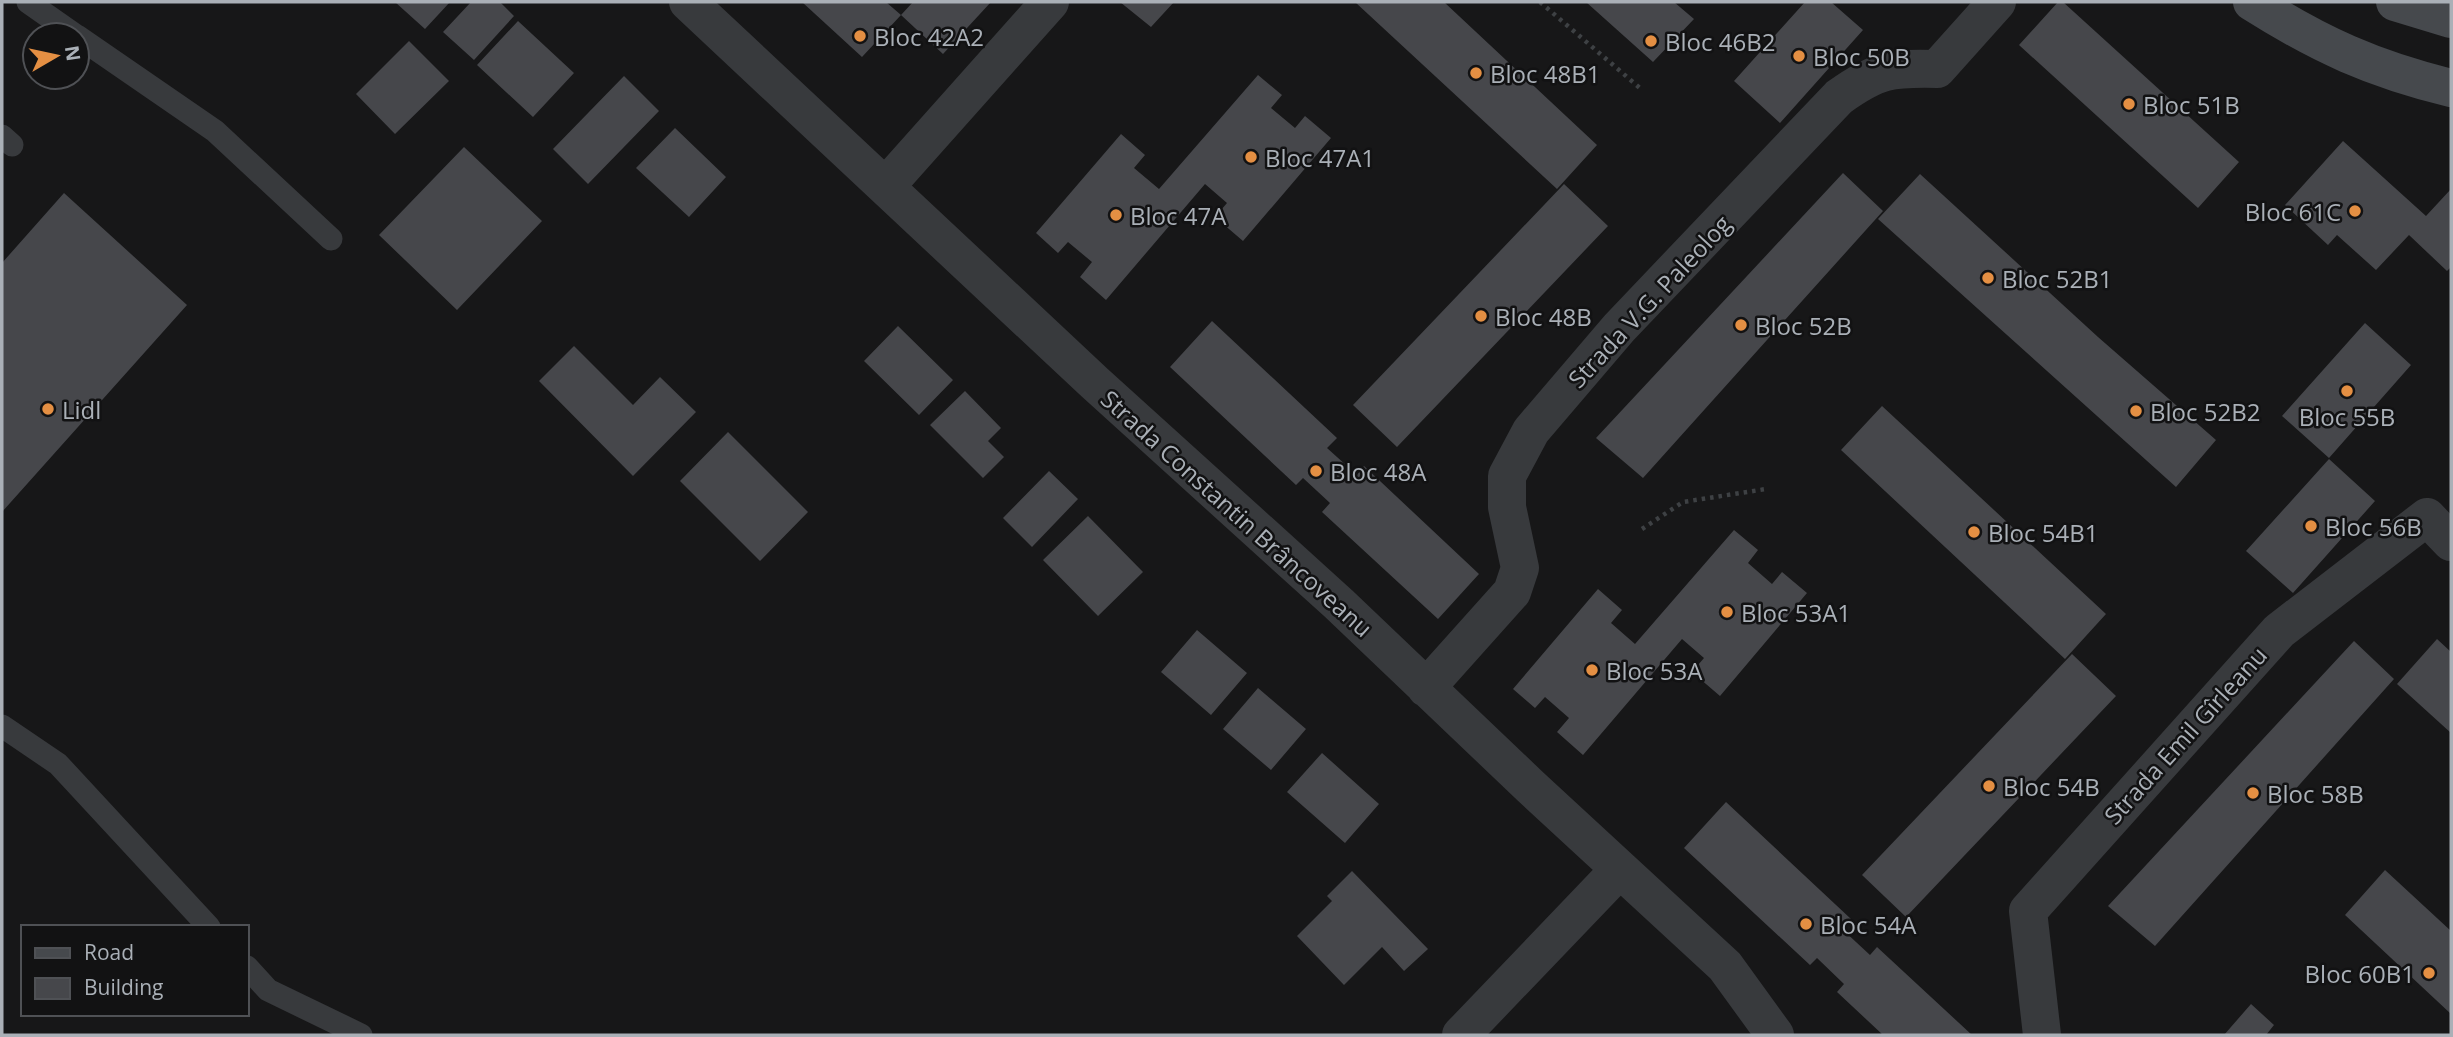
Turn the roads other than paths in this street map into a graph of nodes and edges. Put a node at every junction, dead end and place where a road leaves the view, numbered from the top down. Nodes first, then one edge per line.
1 (28, 2) edge
2 (688, 2) edge
3 (1049, 2) edge
4 (1997, 2) edge
5 (2252, 2) edge
6 (2395, 2) edge
7 (2451, 19) edge
8 (55, 21) edge
9 (91, 46) edge
10 (2451, 88) edge
11 (886, 186) junction
12 (331, 239) dead end
13 (2451, 542) edge
14 (1426, 688) junction
15 (2, 726) edge
16 (1619, 870) junction
17 (207, 925) edge
18 (248, 968) edge
19 (361, 1035) edge
20 (1461, 1035) edge
21 (1775, 1035) edge
22 (2042, 1035) edge

1 - 8 lane
2 - 11 street, Strada Constantin Brâncoveanu
3 - 11 street
4 - 14 street, Strada V.G. Paleolog
5 - 10 street
6 - 7 street
9 - 12 lane
11 - 14 street, Strada Constantin Brâncoveanu
13 - 22 street, Strada Emil Gîrleanu
14 - 16 street, Strada Constantin Brâncoveanu
15 - 17 lane
16 - 20 street
16 - 21 street, Strada Constantin Brâncoveanu
18 - 19 lane

